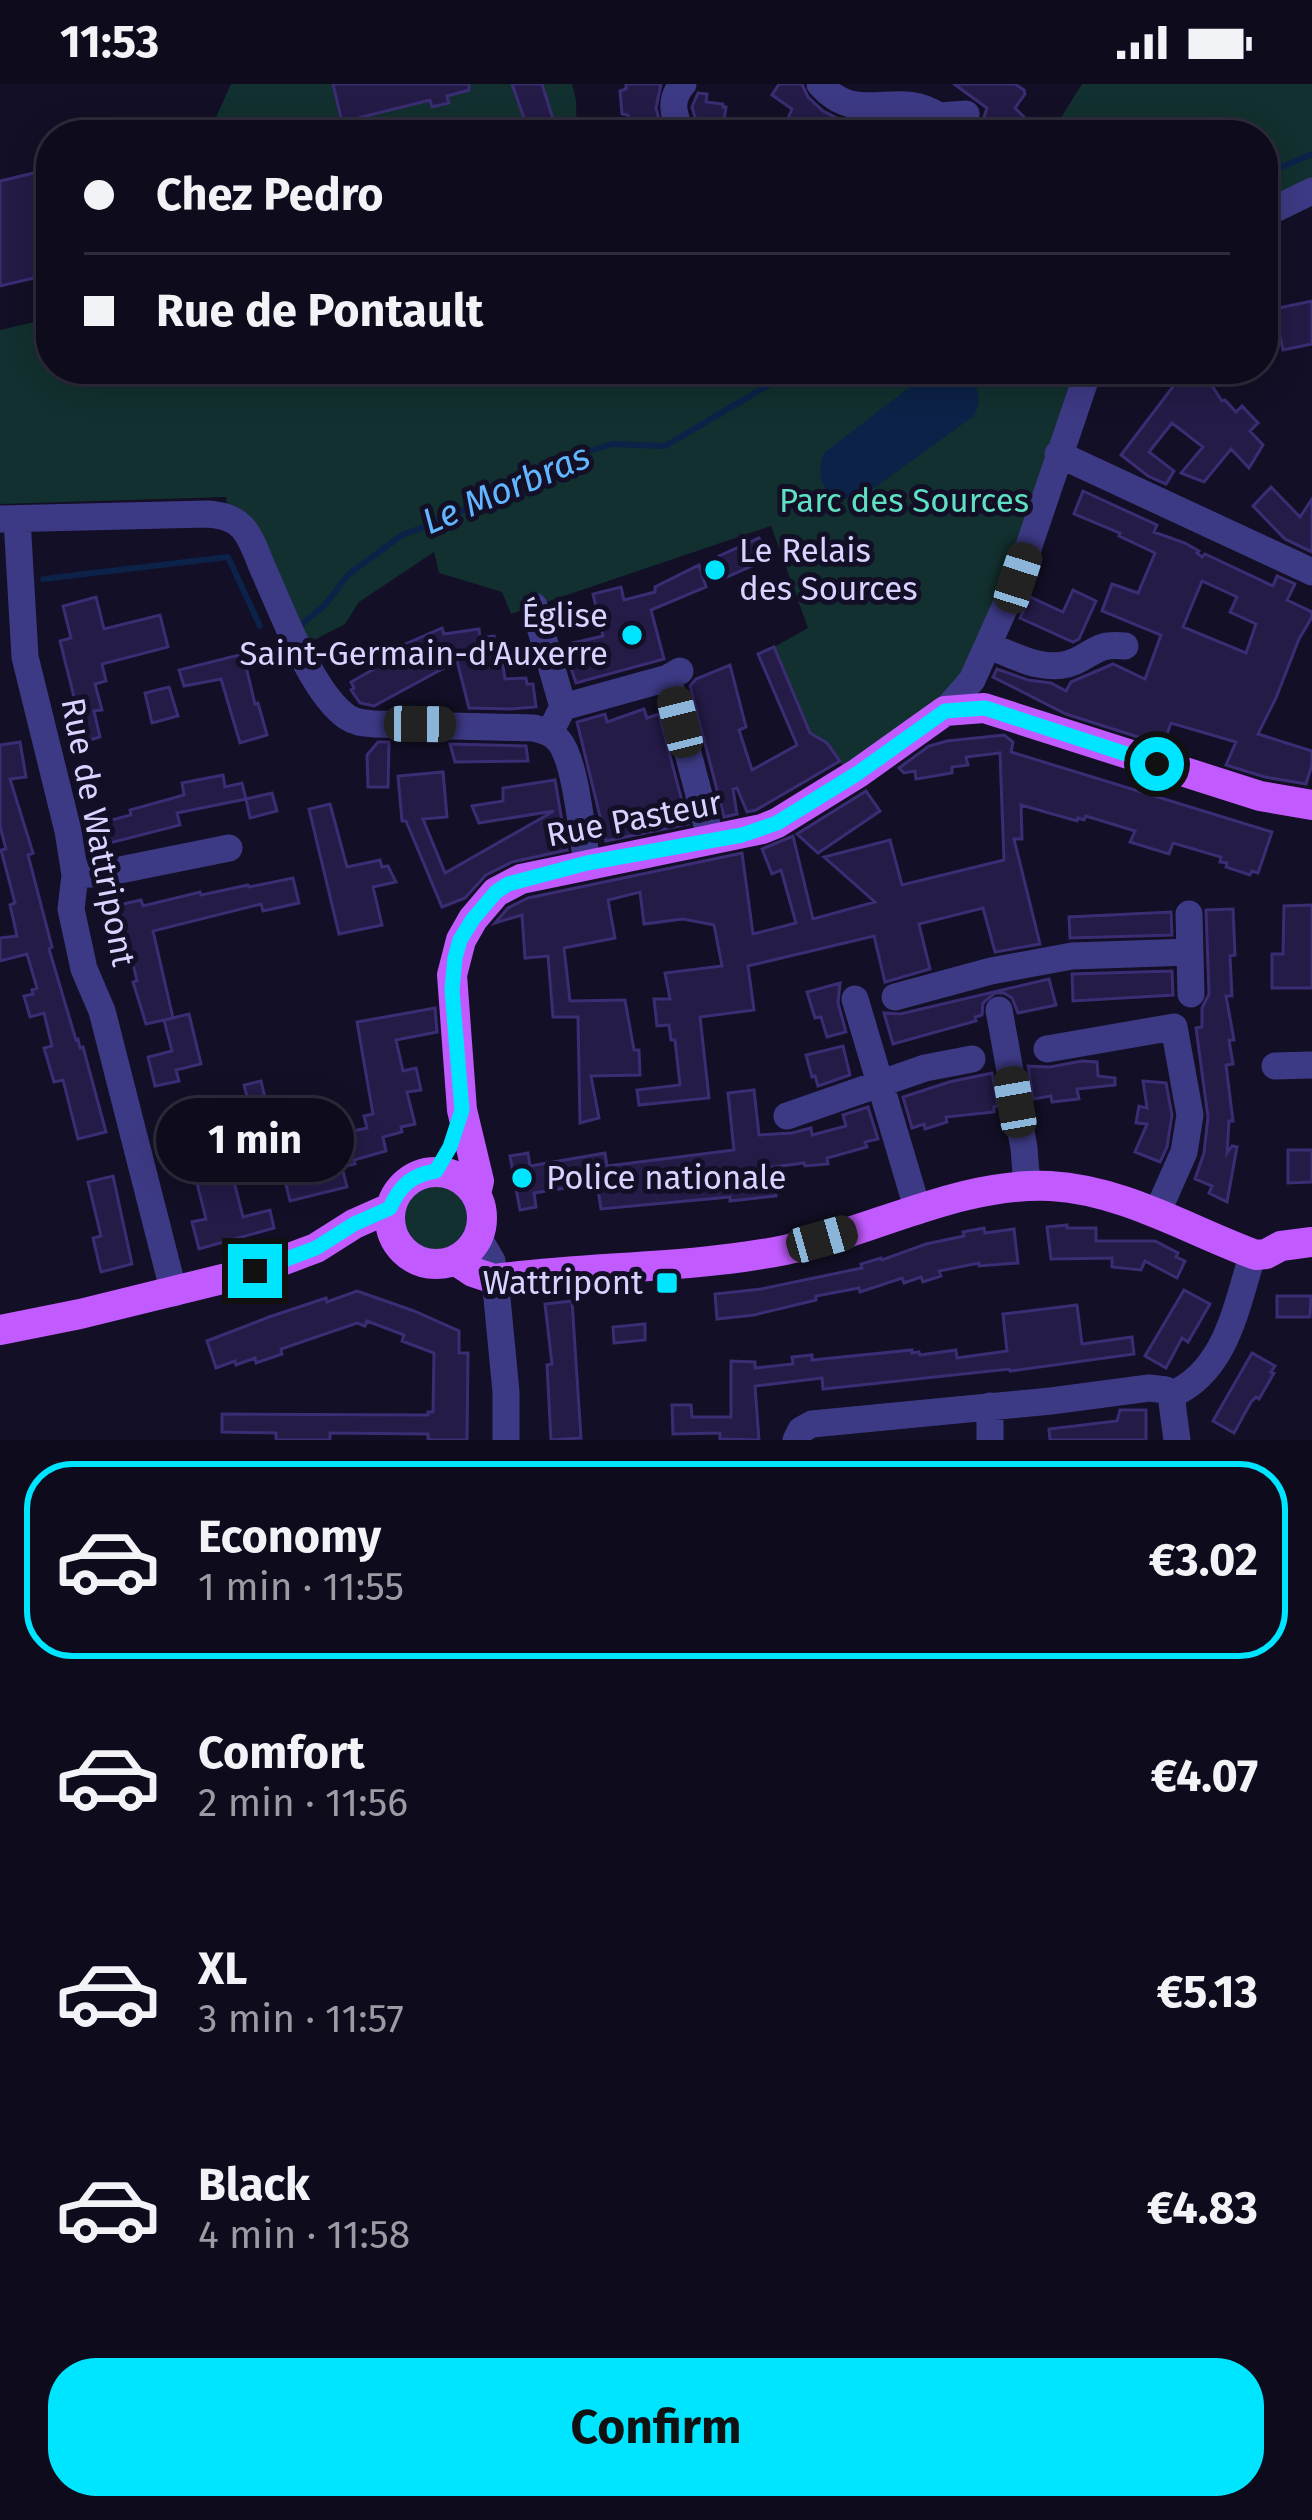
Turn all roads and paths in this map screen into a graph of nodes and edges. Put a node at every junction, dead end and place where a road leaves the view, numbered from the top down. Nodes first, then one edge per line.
1 (683, 84) edge
2 (820, 84) edge
3 (676, 120) edge
4 (941, 120) edge
5 (1312, 191) edge
6 (1278, 208) edge
7 (1083, 384) edge
8 (1058, 454) junction
9 (9, 519) edge
10 (1312, 572) edge
11 (533, 606) dead end
12 (988, 645) junction
13 (1125, 646) dead end
14 (978, 694) junction
15 (556, 719) junction
16 (1312, 805) edge
17 (711, 840) junction
18 (229, 848) dead end
19 (587, 863) junction
20 (75, 875) junction
21 (1189, 914) dead end
22 (1190, 952) junction
23 (995, 991) junction
24 (1191, 994) dead end
25 (895, 997) dead end
26 (855, 999) dead end
27 (1047, 1049) dead end
28 (972, 1059) dead end
29 (1312, 1065) edge
30 (1275, 1066) dead end
31 (880, 1083) junction
32 (461, 1099) junction
33 (787, 1116) dead end
34 (436, 1171) junction
35 (1028, 1186) junction
36 (476, 1194) junction
37 (390, 1208) junction
38 (917, 1210) junction
39 (1156, 1213) junction
40 (478, 1237) junction
41 (395, 1241) junction
42 (1312, 1242) edge
43 (316, 1248) junction
44 (1252, 1254) junction
45 (455, 1260) junction
46 (494, 1279) junction
47 (173, 1293) junction
48 (0, 1330) edge
49 (1172, 1395) junction
50 (990, 1406) junction
51 (506, 1440) edge
52 (796, 1440) edge
53 (990, 1440) edge
54 (1177, 1440) edge

1 - 3 street
2 - 4 street
5 - 6 street
7 - 8 street
8 - 10 street
8 - 12 street
9 - 15 street
9 - 20 street, Rue de Wattripont
11 - 15 street
12 - 13 street
12 - 14 street
14 - 16 main road, Rue Pasteur
14 - 17 main road, Rue Pasteur
15 - 17 street
15 - 19 street
17 - 19 main road, Rue Pasteur
18 - 20 street
19 - 32 main road, Rue Pasteur
20 - 47 street, Rue de Wattripont
21 - 22 street
22 - 23 street
22 - 24 street
23 - 25 street
23 - 35 street
26 - 31 street
27 - 39 street
28 - 31 street
29 - 30 street
31 - 33 street
31 - 38 street
32 - 34 main road, Rue Pasteur
32 - 36 main road, Rue Pasteur
34 - 36 main road
34 - 37 main road
35 - 38 main road
35 - 39 main road
36 - 40 main road
37 - 41 main road
37 - 43 main road
38 - 46 main road
39 - 44 main road
40 - 45 main road
40 - 46 street
41 - 43 main road
41 - 45 main road
42 - 44 main road
43 - 47 main road
44 - 49 street
45 - 46 main road
46 - 51 street
47 - 48 main road
49 - 50 street
49 - 54 street
50 - 52 street
50 - 53 street

